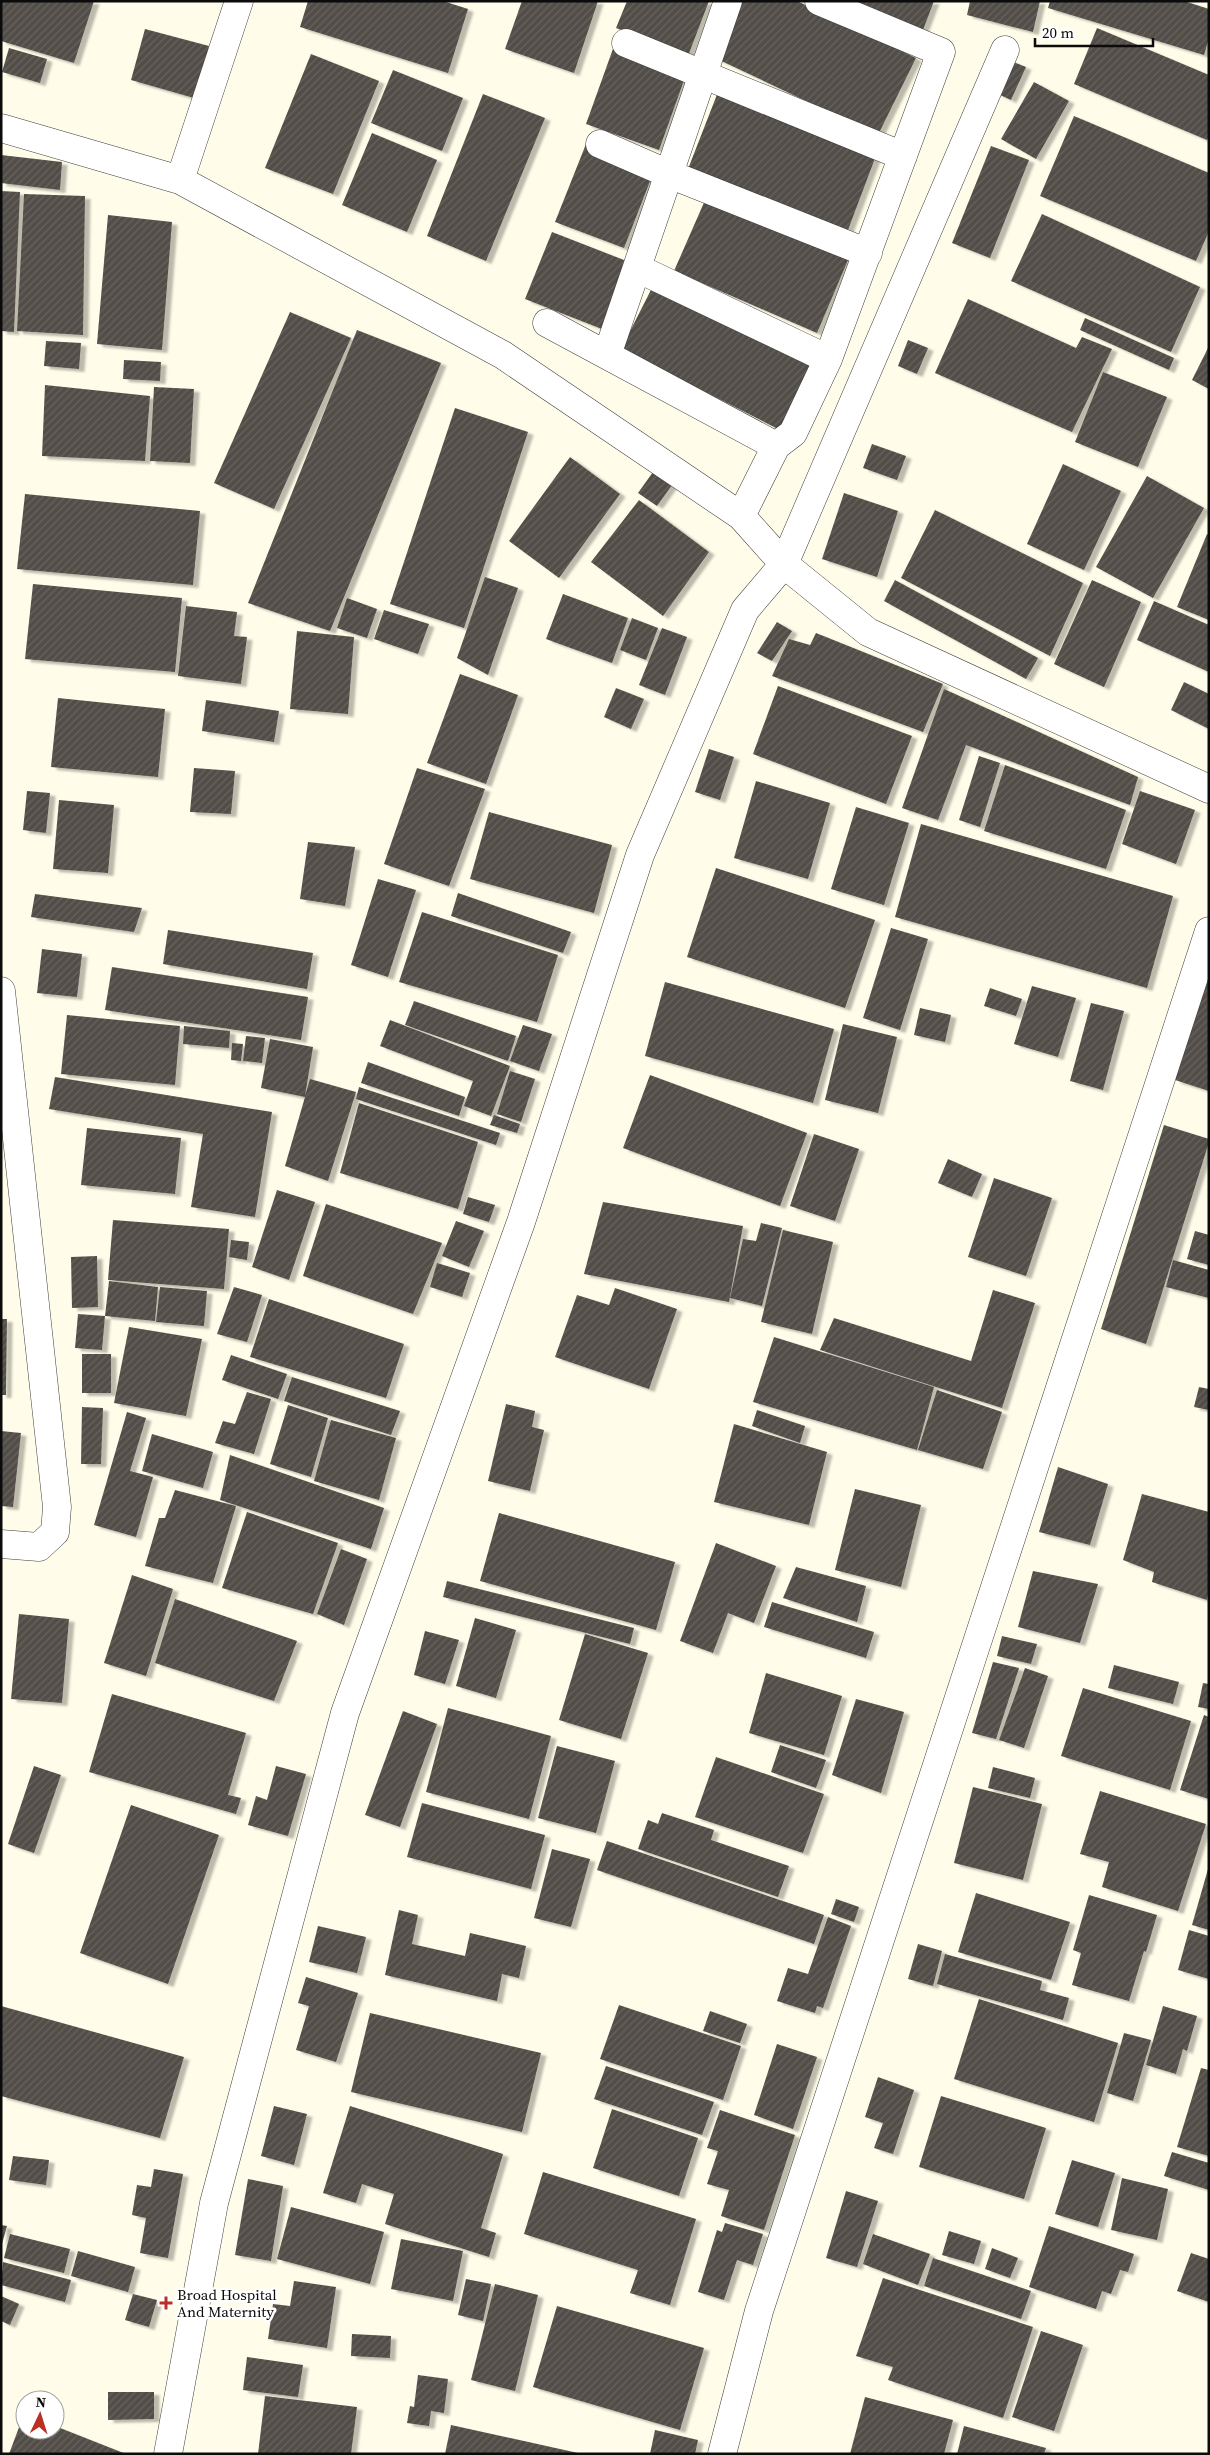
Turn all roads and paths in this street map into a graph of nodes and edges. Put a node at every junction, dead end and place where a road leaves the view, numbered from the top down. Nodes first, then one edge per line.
1 (239, 1) edge
2 (728, 1) edge
3 (819, 1) edge
4 (626, 43) dead end
5 (1004, 50) dead end
6 (703, 76) junction
7 (1, 128) edge
8 (600, 144) dead end
9 (903, 156) junction
10 (669, 174) junction
11 (180, 180) junction
12 (868, 252) junction
13 (637, 268) junction
14 (547, 323) dead end
15 (607, 355) junction
16 (828, 359) junction
17 (776, 446) junction
18 (741, 516) junction
19 (784, 564) junction
20 (1209, 789) edge
21 (1209, 932) edge
22 (1, 992) edge
23 (1, 1544) edge
24 (168, 2454) edge
25 (722, 2454) edge

1 - 11 street
2 - 6 street
3 - 9 street
4 - 6 street
5 - 19 street
6 - 9 street
6 - 10 street
7 - 11 street
8 - 10 street
9 - 12 street
10 - 12 street
10 - 13 street
11 - 18 street
12 - 16 street
13 - 15 street
13 - 16 street
14 - 15 street
15 - 17 street
16 - 17 street
17 - 18 street
18 - 19 street
19 - 20 street
19 - 24 street
21 - 25 street
22 - 23 street

